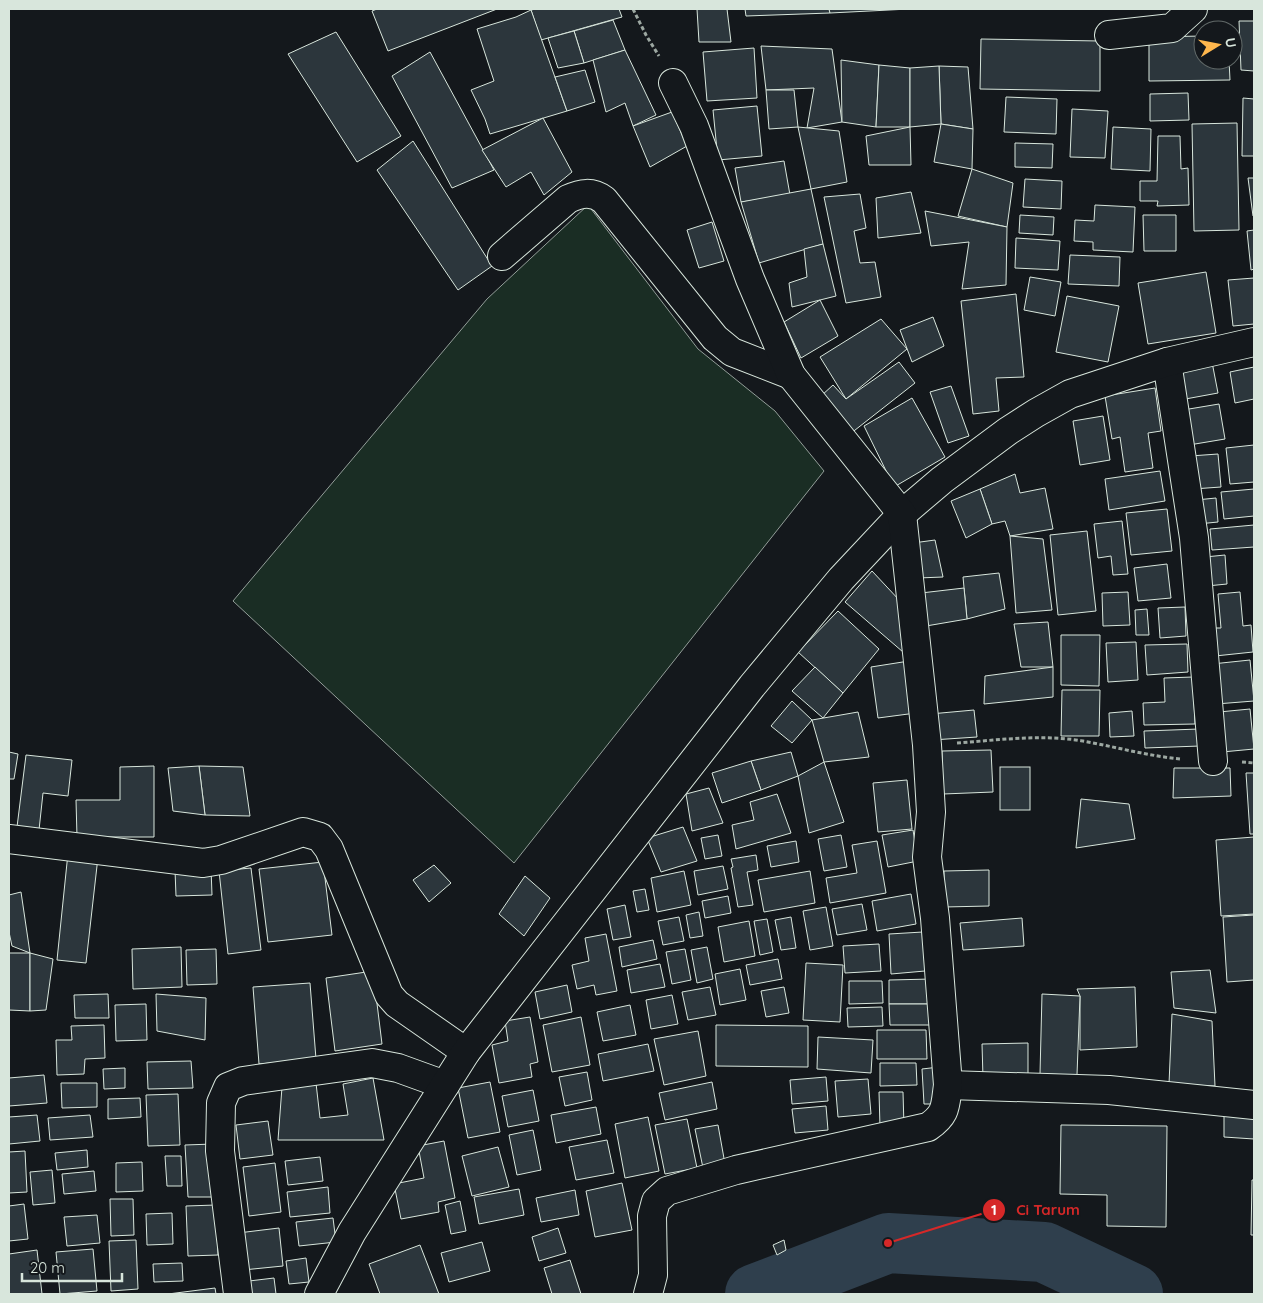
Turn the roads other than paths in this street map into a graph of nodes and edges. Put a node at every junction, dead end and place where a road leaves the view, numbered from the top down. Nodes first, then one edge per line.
1 (1193, 9) edge
2 (1109, 35) dead end
3 (673, 83) road end
4 (502, 256) dead end
5 (1254, 342) edge
6 (1167, 362) junction
7 (791, 375) junction
8 (902, 514) junction
9 (1213, 761) road end
10 (9, 839) edge
11 (466, 1052) junction
12 (445, 1085) junction
13 (948, 1085) junction
14 (1254, 1105) edge
15 (325, 1291) edge
16 (238, 1294) edge
17 (648, 1294) edge

1 - 2 street
3 - 7 street
4 - 7 street
5 - 6 street
6 - 8 street
6 - 9 street
7 - 8 street
8 - 11 street
8 - 13 street
10 - 11 street
11 - 12 street
12 - 15 street
12 - 16 street
13 - 14 street
13 - 17 street

